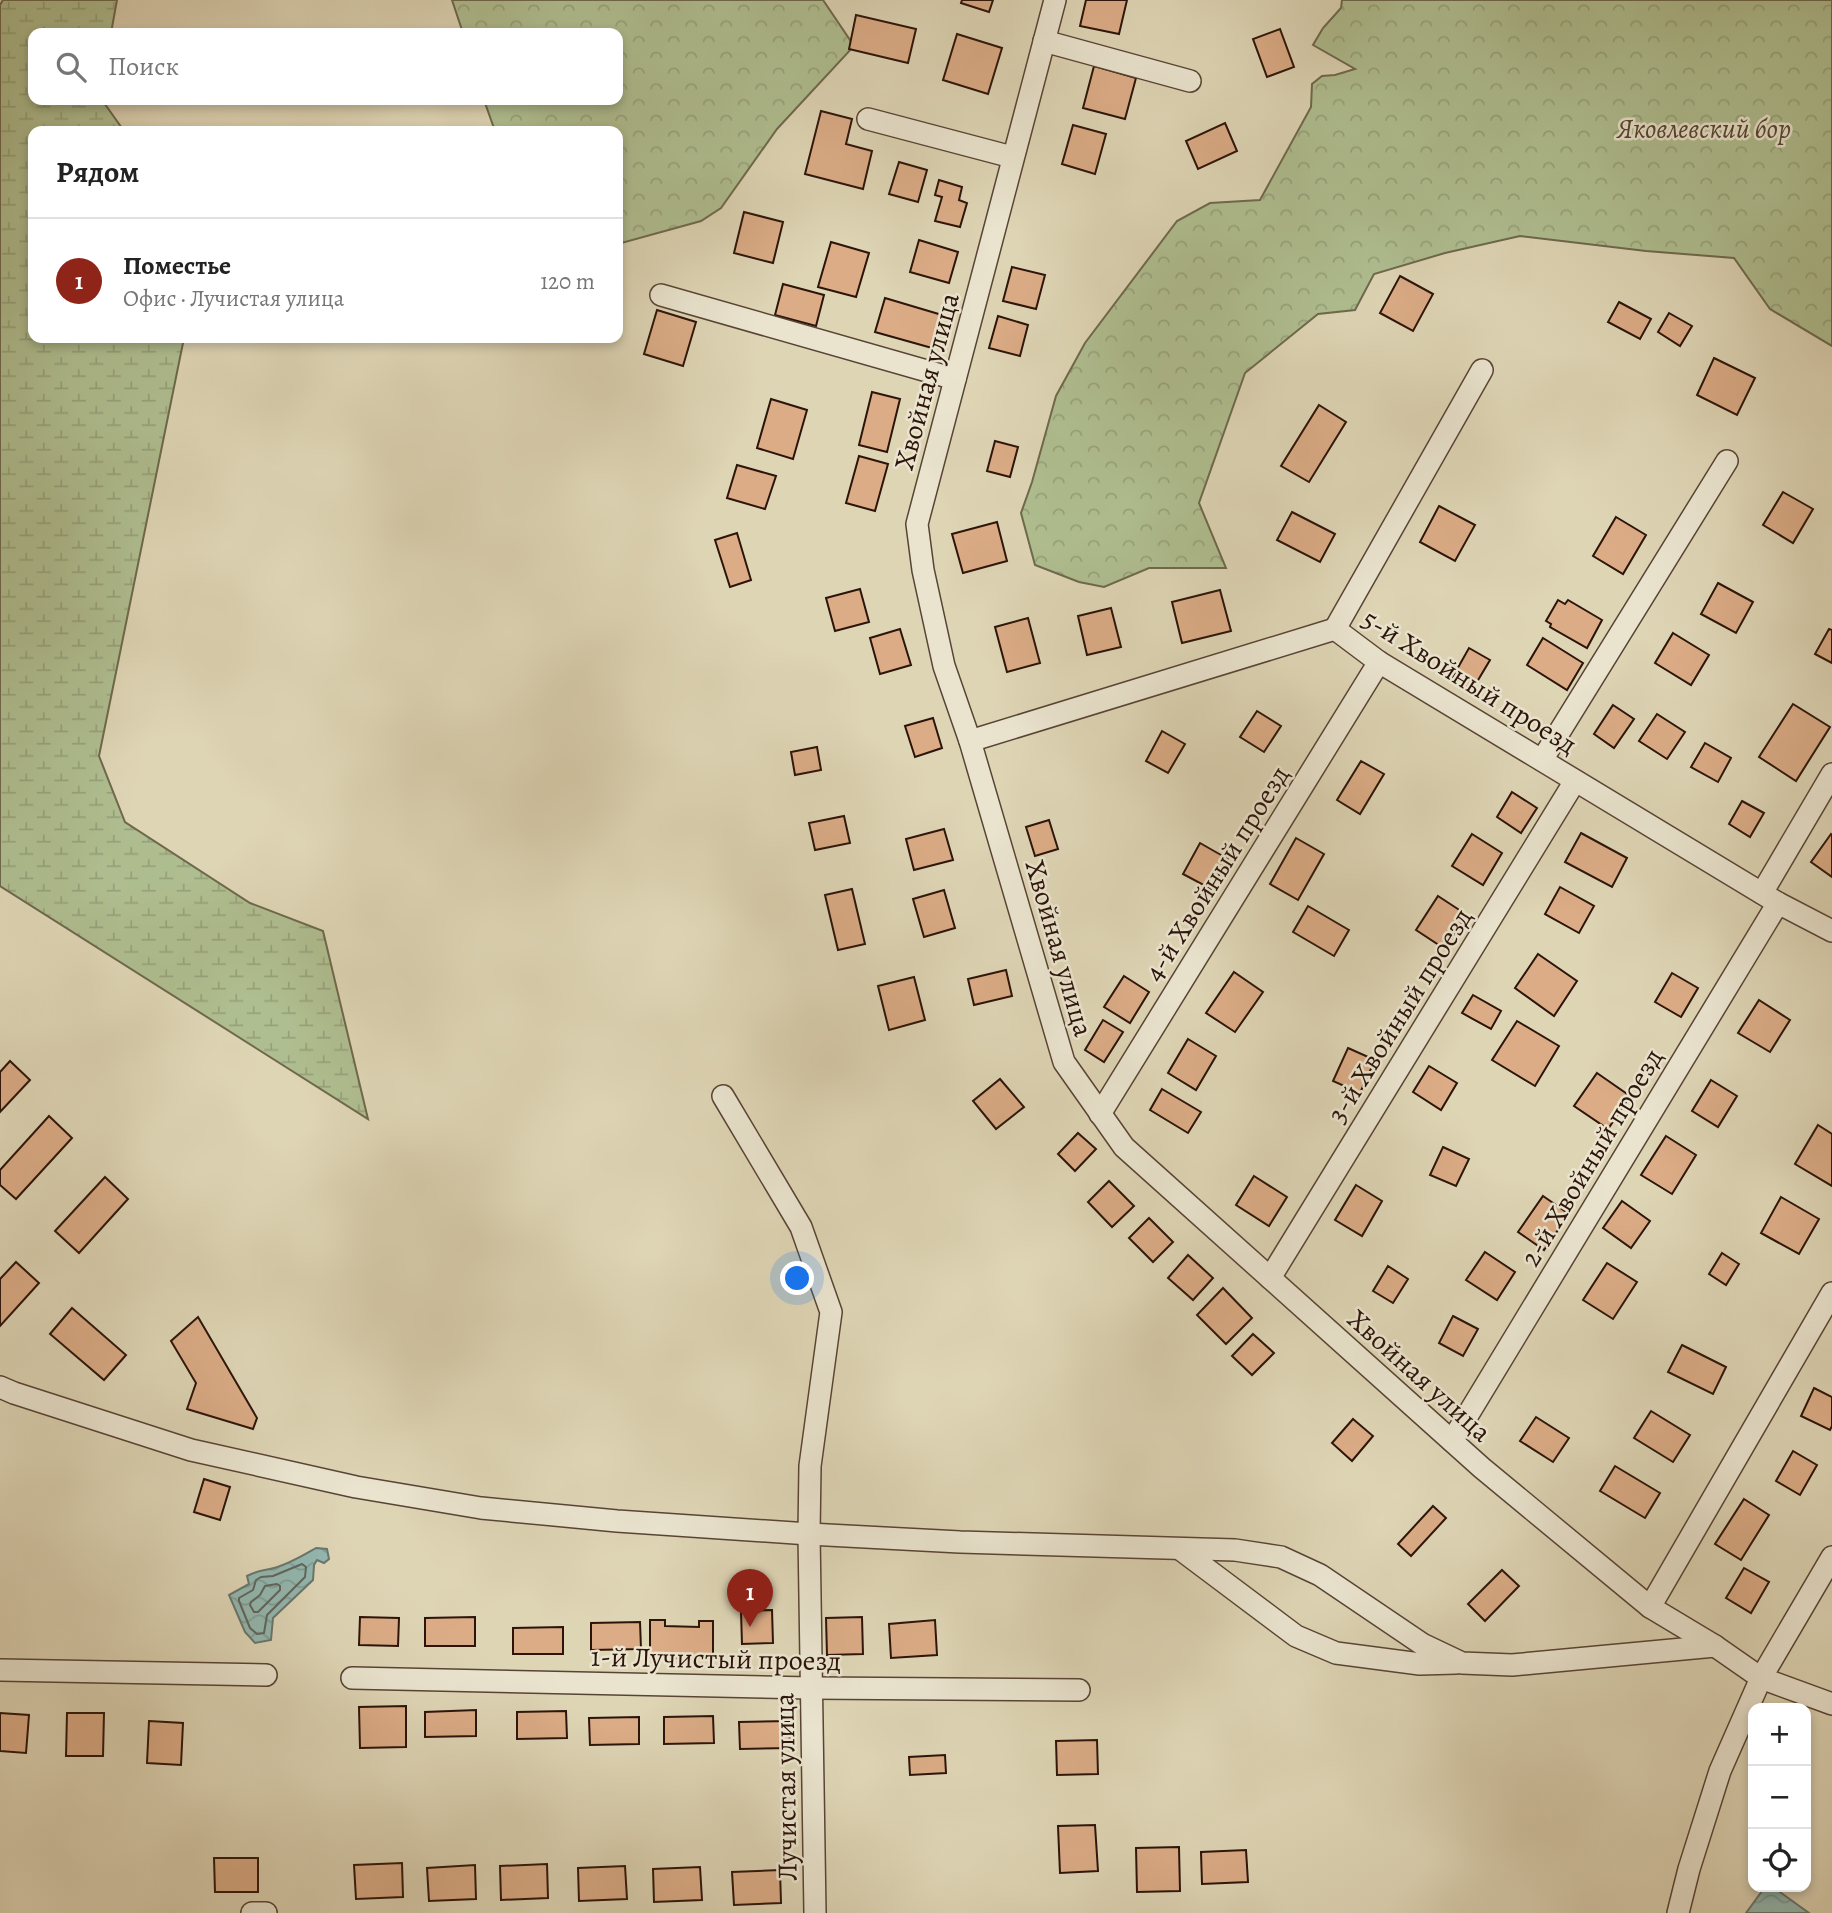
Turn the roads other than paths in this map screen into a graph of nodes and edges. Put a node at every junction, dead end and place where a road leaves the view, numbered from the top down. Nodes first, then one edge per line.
1 (1055, 0) edge
2 (1044, 41) junction
3 (1190, 81) dead end
4 (868, 119) dead end
5 (1012, 157) junction
6 (661, 295) dead end
7 (1482, 370) dead end
8 (955, 379) junction
9 (1727, 461) dead end
10 (1335, 629) junction
11 (1379, 662) junction
12 (970, 741) junction
13 (1542, 761) junction
14 (1832, 774) edge
15 (1575, 781) junction
16 (1770, 898) junction
17 (1832, 931) edge
18 (723, 1096) dead end
19 (1100, 1114) junction
20 (1270, 1278) junction
21 (1832, 1293) edge
22 (0, 1387) edge
23 (1452, 1441) junction
24 (808, 1534) junction
25 (1180, 1549) junction
26 (1832, 1557) edge
27 (1650, 1607) junction
28 (1715, 1646) junction
29 (1462, 1663) junction
30 (0, 1670) edge
31 (266, 1675) dead end
32 (352, 1678) dead end
33 (1761, 1678) junction
34 (811, 1688) junction
35 (1079, 1690) dead end
36 (1832, 1704) edge
37 (252, 1913) edge
38 (266, 1913) edge
39 (815, 1913) edge
40 (1678, 1913) edge

1 - 2 street, Хвойная улица
2 - 3 street
2 - 5 street, Хвойная улица
4 - 5 street
5 - 8 street, Хвойная улица
6 - 8 street
7 - 10 street
8 - 12 street, Хвойная улица
9 - 13 street
10 - 11 street, 5-й Хвойный проезд
10 - 12 street, 5-й Хвойный проезд
11 - 13 street, 5-й Хвойный проезд
11 - 19 street, 4-й Хвойный проезд
12 - 19 street, Хвойная улица
13 - 15 street, 5-й Хвойный проезд
14 - 16 street, 2-й Хвойный проезд
15 - 16 street, 5-й Хвойный проезд
15 - 20 street, 3-й Хвойный проезд
16 - 17 street, 5-й Хвойный проезд
16 - 23 street, 2-й Хвойный проезд
18 - 24 street, Лучистая улица
19 - 20 street, Хвойная улица
20 - 23 street, Хвойная улица
21 - 27 street
22 - 24 street
23 - 27 street, Хвойная улица
24 - 25 street
24 - 34 street, Лучистая улица
25 - 29 street
25 - 29 street
26 - 33 street
27 - 28 street, Хвойная улица
28 - 29 street
28 - 33 street, Хвойная улица
30 - 31 street
32 - 34 street, 1-й Лучистый проезд
33 - 36 street, Хвойная улица
33 - 40 street
34 - 35 street, 1-й Лучистый проезд
34 - 39 street, Лучистая улица
37 - 38 street

